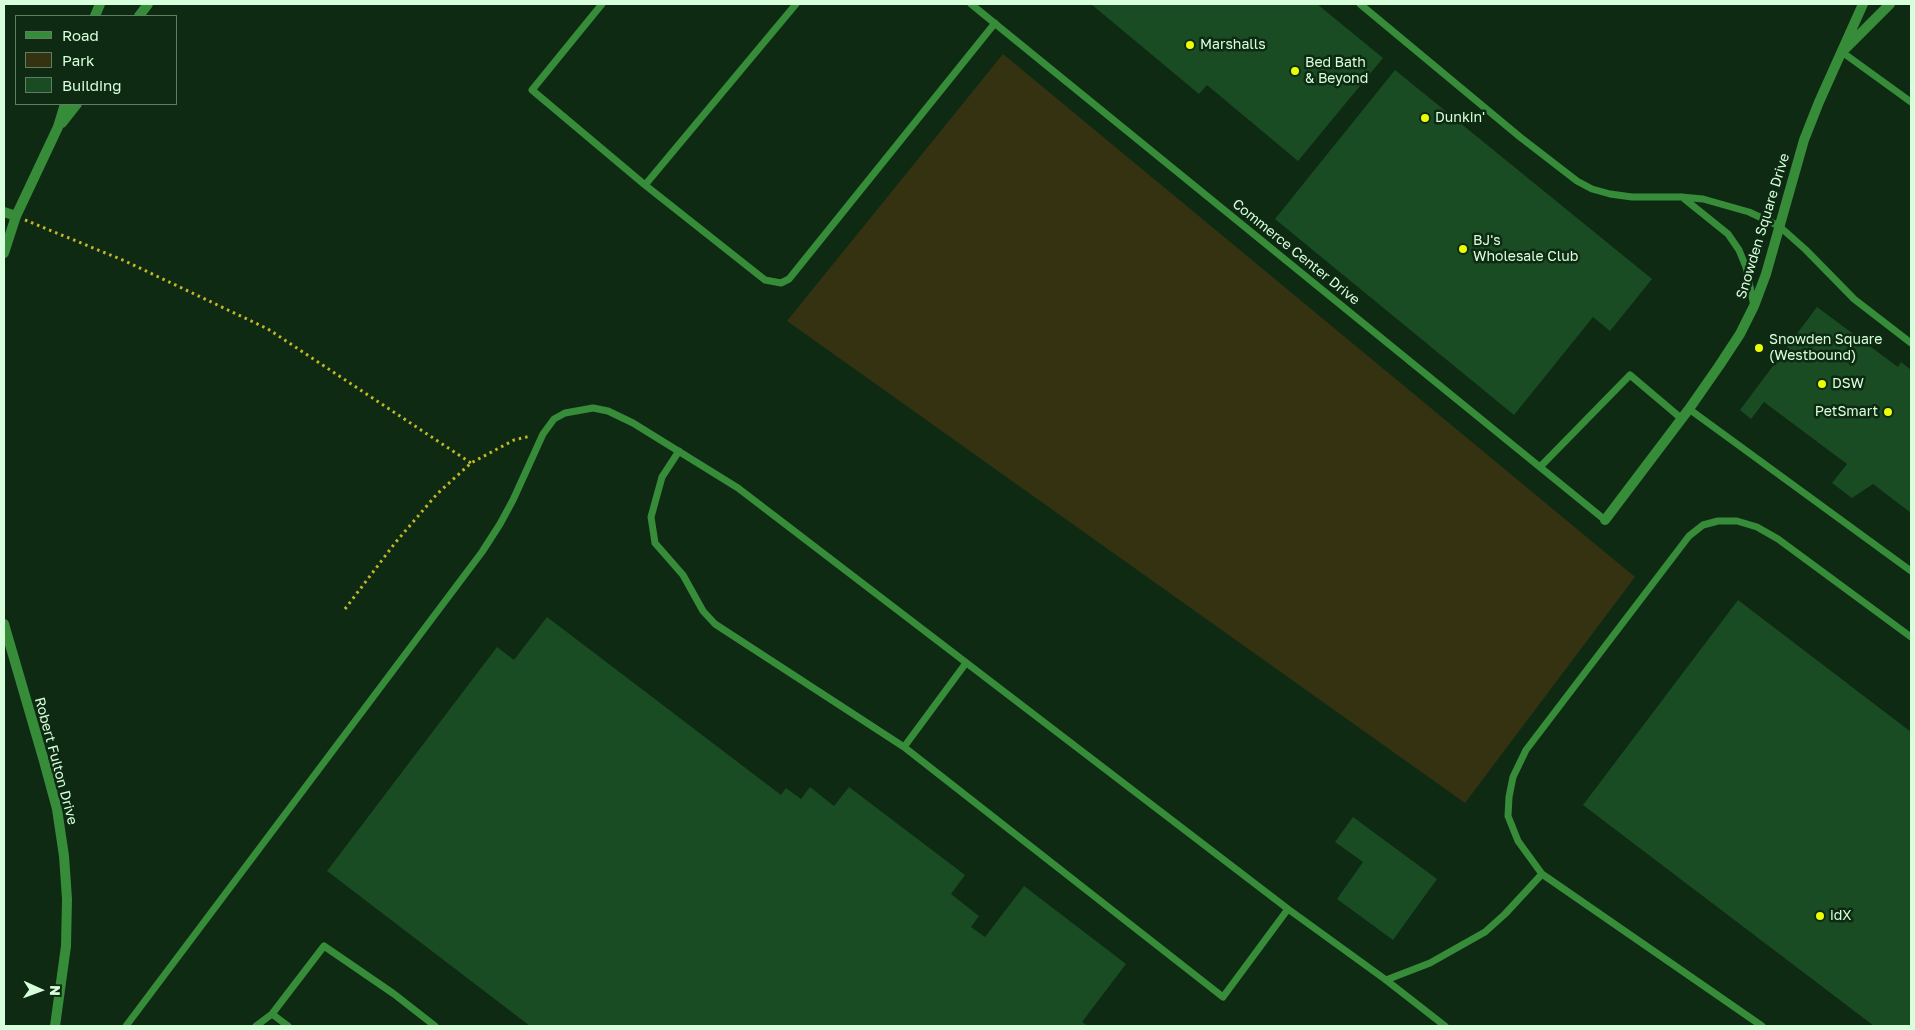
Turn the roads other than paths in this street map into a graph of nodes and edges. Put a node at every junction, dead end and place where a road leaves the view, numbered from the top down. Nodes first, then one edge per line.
1 (148, 4) edge
2 (602, 4) edge
3 (796, 4) edge
4 (971, 4) edge
5 (1360, 4) edge
6 (1864, 4) edge
7 (1890, 4) edge
8 (140, 15) edge
9 (995, 23) junction
10 (1842, 52) junction
11 (1911, 102) edge
12 (65, 105) edge
13 (76, 105) edge
14 (58, 127) junction
15 (645, 185) junction
16 (1681, 197) junction
17 (4, 212) edge
18 (16, 216) junction
19 (1779, 226) junction
20 (4, 253) edge
21 (1754, 306) junction
22 (1911, 344) edge
23 (1689, 409) junction
24 (1682, 419) junction
25 (679, 451) junction
26 (1540, 467) junction
27 (1605, 520) joint
28 (1911, 571) edge
29 (4, 624) edge
30 (1911, 637) edge
31 (966, 663) junction
32 (904, 746) junction
33 (1542, 874) junction
34 (1288, 909) junction
35 (1386, 980) junction
36 (272, 1014) junction
37 (55, 1026) edge
38 (126, 1026) edge
39 (256, 1026) edge
40 (288, 1026) edge
41 (435, 1026) edge
42 (1445, 1026) edge
43 (1762, 1026) edge

1 - 8 street
2 - 15 lane
3 - 15 lane
4 - 9 lane, Commerce Center Drive
5 - 16 lane
6 - 10 street, Snowden Square Drive
7 - 10 street, Snowden Square Drive
9 - 15 lane
9 - 26 lane, Commerce Center Drive
10 - 11 lane
10 - 19 street, Snowden Square Drive
12 - 14 street
13 - 14 street
14 - 18 street
16 - 19 lane
16 - 21 lane
17 - 18 street
18 - 20 street
19 - 21 street, Snowden Square Drive
19 - 22 lane
21 - 23 street, Snowden Square Drive
23 - 24 street, Snowden Square Drive
23 - 28 lane
24 - 26 lane
24 - 27 street, Snowden Square Drive
25 - 31 lane
25 - 32 lane
25 - 38 lane
26 - 27 lane, Commerce Center Drive
29 - 37 street, Robert Fulton Drive
30 - 33 lane
31 - 32 lane
31 - 34 lane
32 - 34 lane
33 - 35 lane
33 - 43 lane
34 - 35 lane
35 - 42 lane
36 - 39 lane
36 - 40 lane
36 - 41 lane

